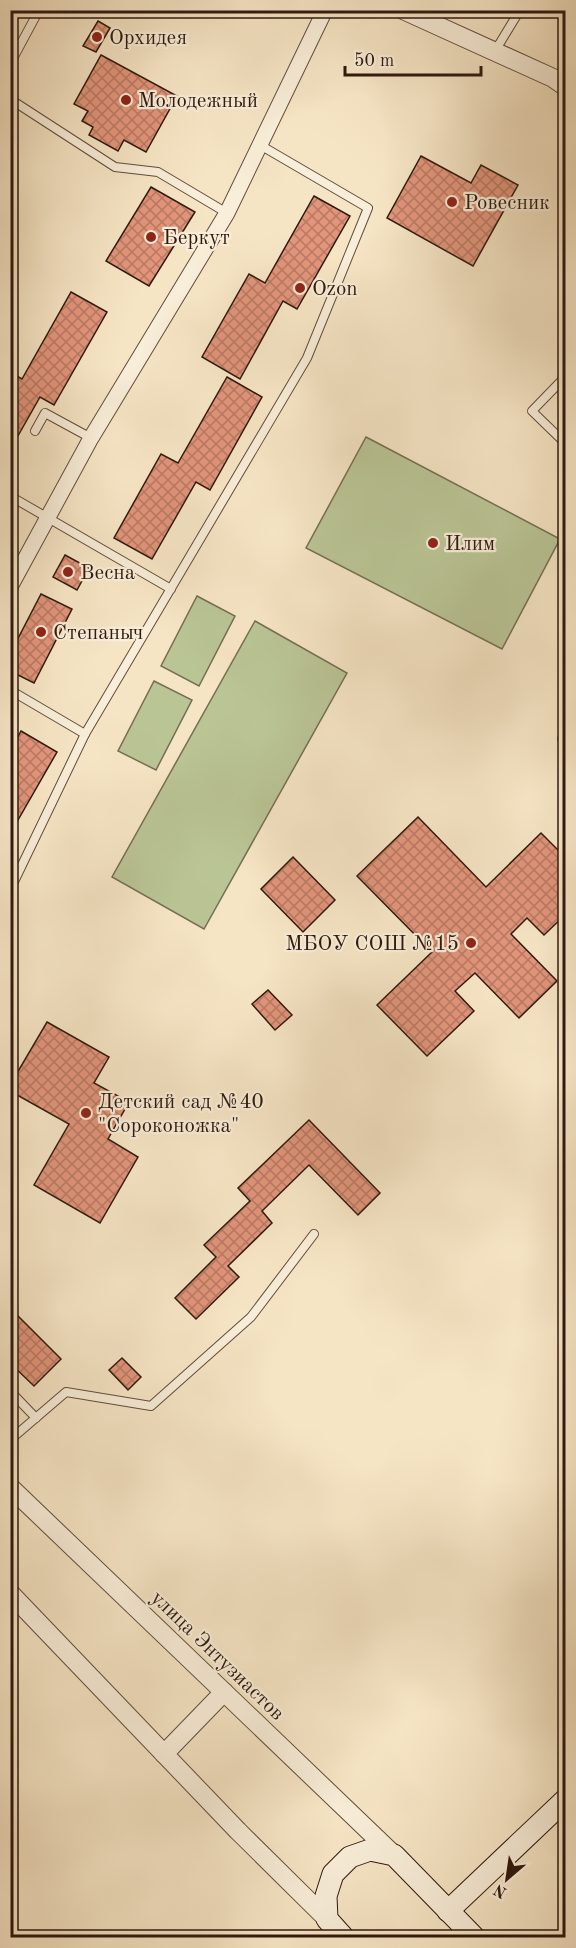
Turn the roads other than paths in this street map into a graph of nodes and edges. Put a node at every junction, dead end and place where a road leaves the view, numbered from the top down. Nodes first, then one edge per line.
1 (39, 10) edge
2 (326, 10) edge
3 (403, 10) edge
4 (520, 10) edge
5 (495, 52) junction
6 (10, 64) edge
7 (566, 87) edge
8 (10, 99) edge
9 (260, 146) junction
10 (227, 213) junction
11 (566, 376) edge
12 (35, 431) dead end
13 (91, 438) junction
14 (566, 444) edge
15 (10, 496) edge
16 (48, 517) junction
17 (10, 587) edge
18 (171, 589) junction
19 (10, 690) edge
20 (85, 734) junction
21 (10, 890) edge
22 (314, 1234) dead end
23 (10, 1391) edge
24 (36, 1418) junction
25 (10, 1440) edge
26 (10, 1487) edge
27 (10, 1593) edge
28 (224, 1692) junction
29 (164, 1754) junction
30 (566, 1799) edge
31 (394, 1855) junction
32 (448, 1911) junction
33 (327, 1919) junction
34 (344, 1937) edge
35 (474, 1938) edge

1 - 6 lane
2 - 9 street
3 - 5 street
4 - 5 lane
5 - 7 street
8 - 10 lane
9 - 10 street
9 - 18 lane
10 - 13 street
11 - 14 lane
12 - 13 lane
13 - 16 street
15 - 16 lane
16 - 17 street
16 - 18 lane
18 - 20 lane
19 - 20 lane
20 - 21 lane
22 - 24 lane
23 - 24 lane
24 - 25 lane
26 - 28 street, улица Энтузиастов
27 - 29 street
28 - 29 street
28 - 31 street, улица Энтузиастов
29 - 33 street
30 - 32 main road
31 - 32 main road
31 - 33 main road
32 - 35 main road
33 - 34 main road

